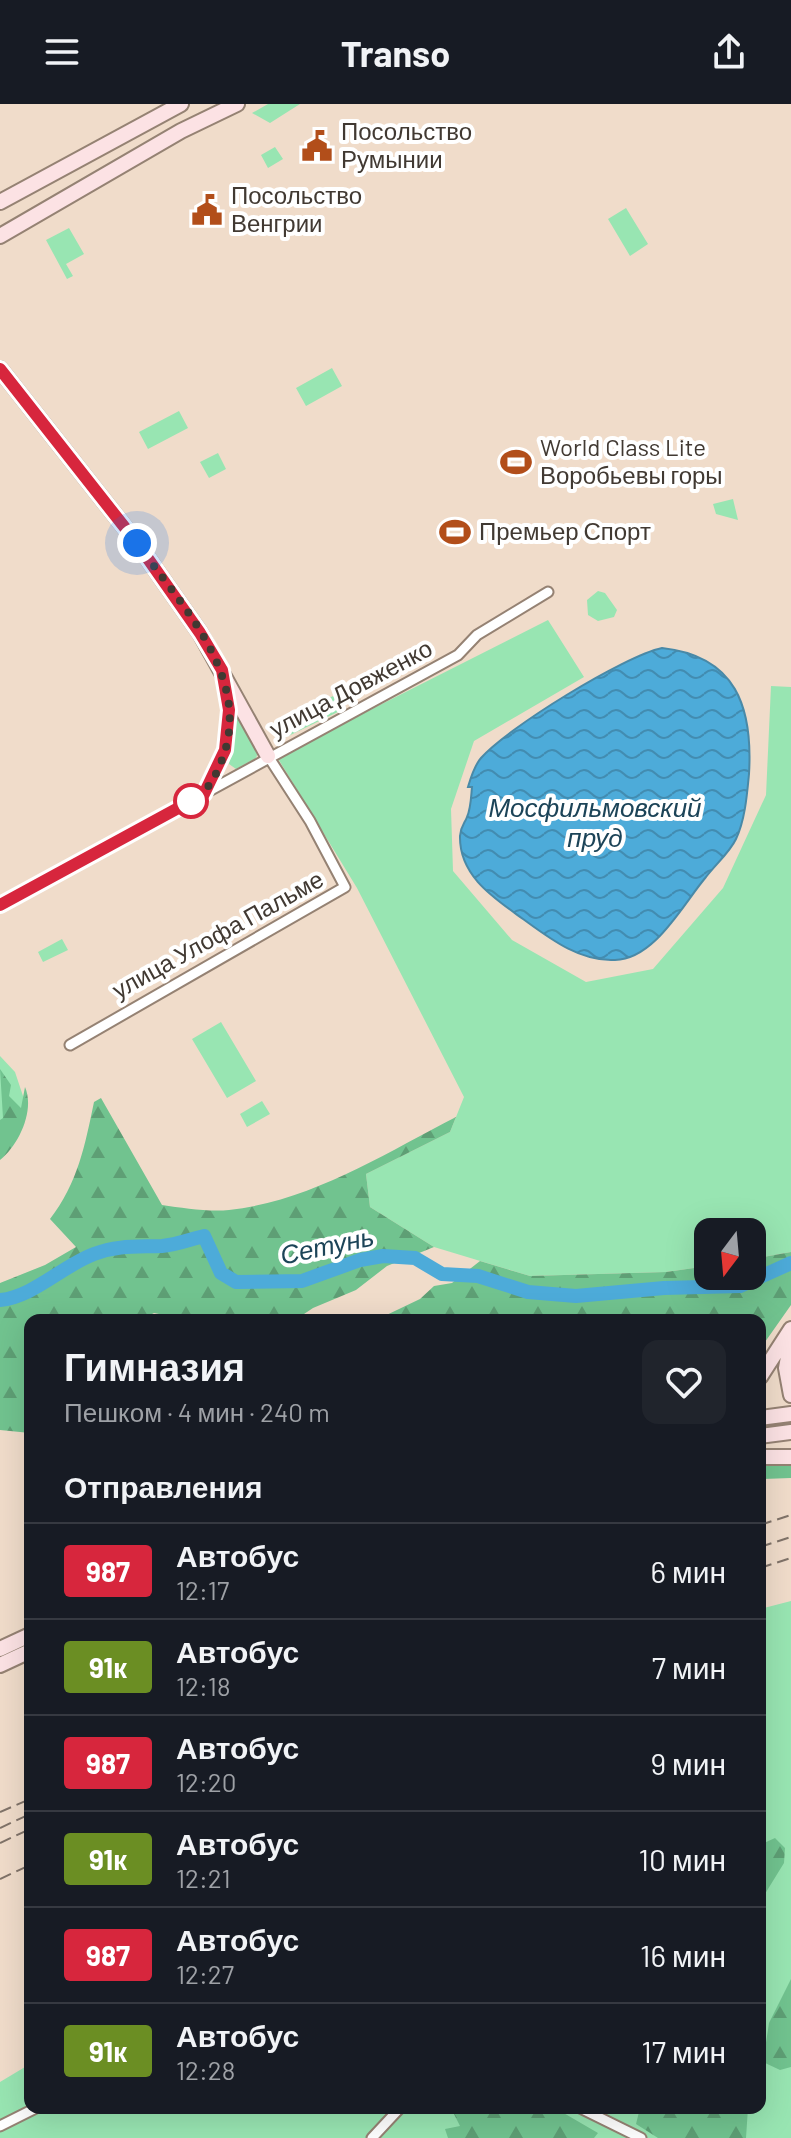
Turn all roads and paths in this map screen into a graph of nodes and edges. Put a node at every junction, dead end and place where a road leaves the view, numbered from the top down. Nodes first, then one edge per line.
1 (232, 105) edge
2 (171, 106) edge
3 (181, 131) junction
4 (0, 192) edge
5 (0, 202) edge
6 (0, 236) edge
7 (0, 369) edge
8 (548, 592) dead end
9 (222, 670) junction
10 (268, 756) junction
11 (204, 794) junction
12 (0, 905) edge
13 (70, 1045) dead end
14 (791, 1329) edge
15 (791, 1341) edge
16 (766, 1368) edge
17 (791, 1395) edge
18 (791, 1414) edge
19 (766, 1417) edge
20 (791, 1432) edge
21 (766, 1435) edge
22 (766, 1457) edge
23 (791, 1457) edge
24 (24, 1638) edge
25 (0, 1649) edge
26 (24, 1654) edge
27 (0, 1665) edge
28 (24, 2114) edge
29 (394, 2114) edge
30 (592, 2114) edge
31 (0, 2126) edge
32 (372, 2138) edge
33 (641, 2138) edge

1 - 3 street
2 - 3 street
2 - 4 street
2 - 5 street
3 - 6 street
7 - 9 street, улица Улофа Пальме
8 - 10 street, улица Довженко
9 - 10 street, улица Улофа Пальме
9 - 11 street
10 - 11 street, улица Довженко
10 - 13 street, улица Улофа Пальме
11 - 12 street, улица Довженко
14 - 16 street
15 - 17 street
18 - 19 street
20 - 21 street
22 - 23 street
24 - 25 street
26 - 27 street
28 - 31 street
29 - 32 street
30 - 33 street

